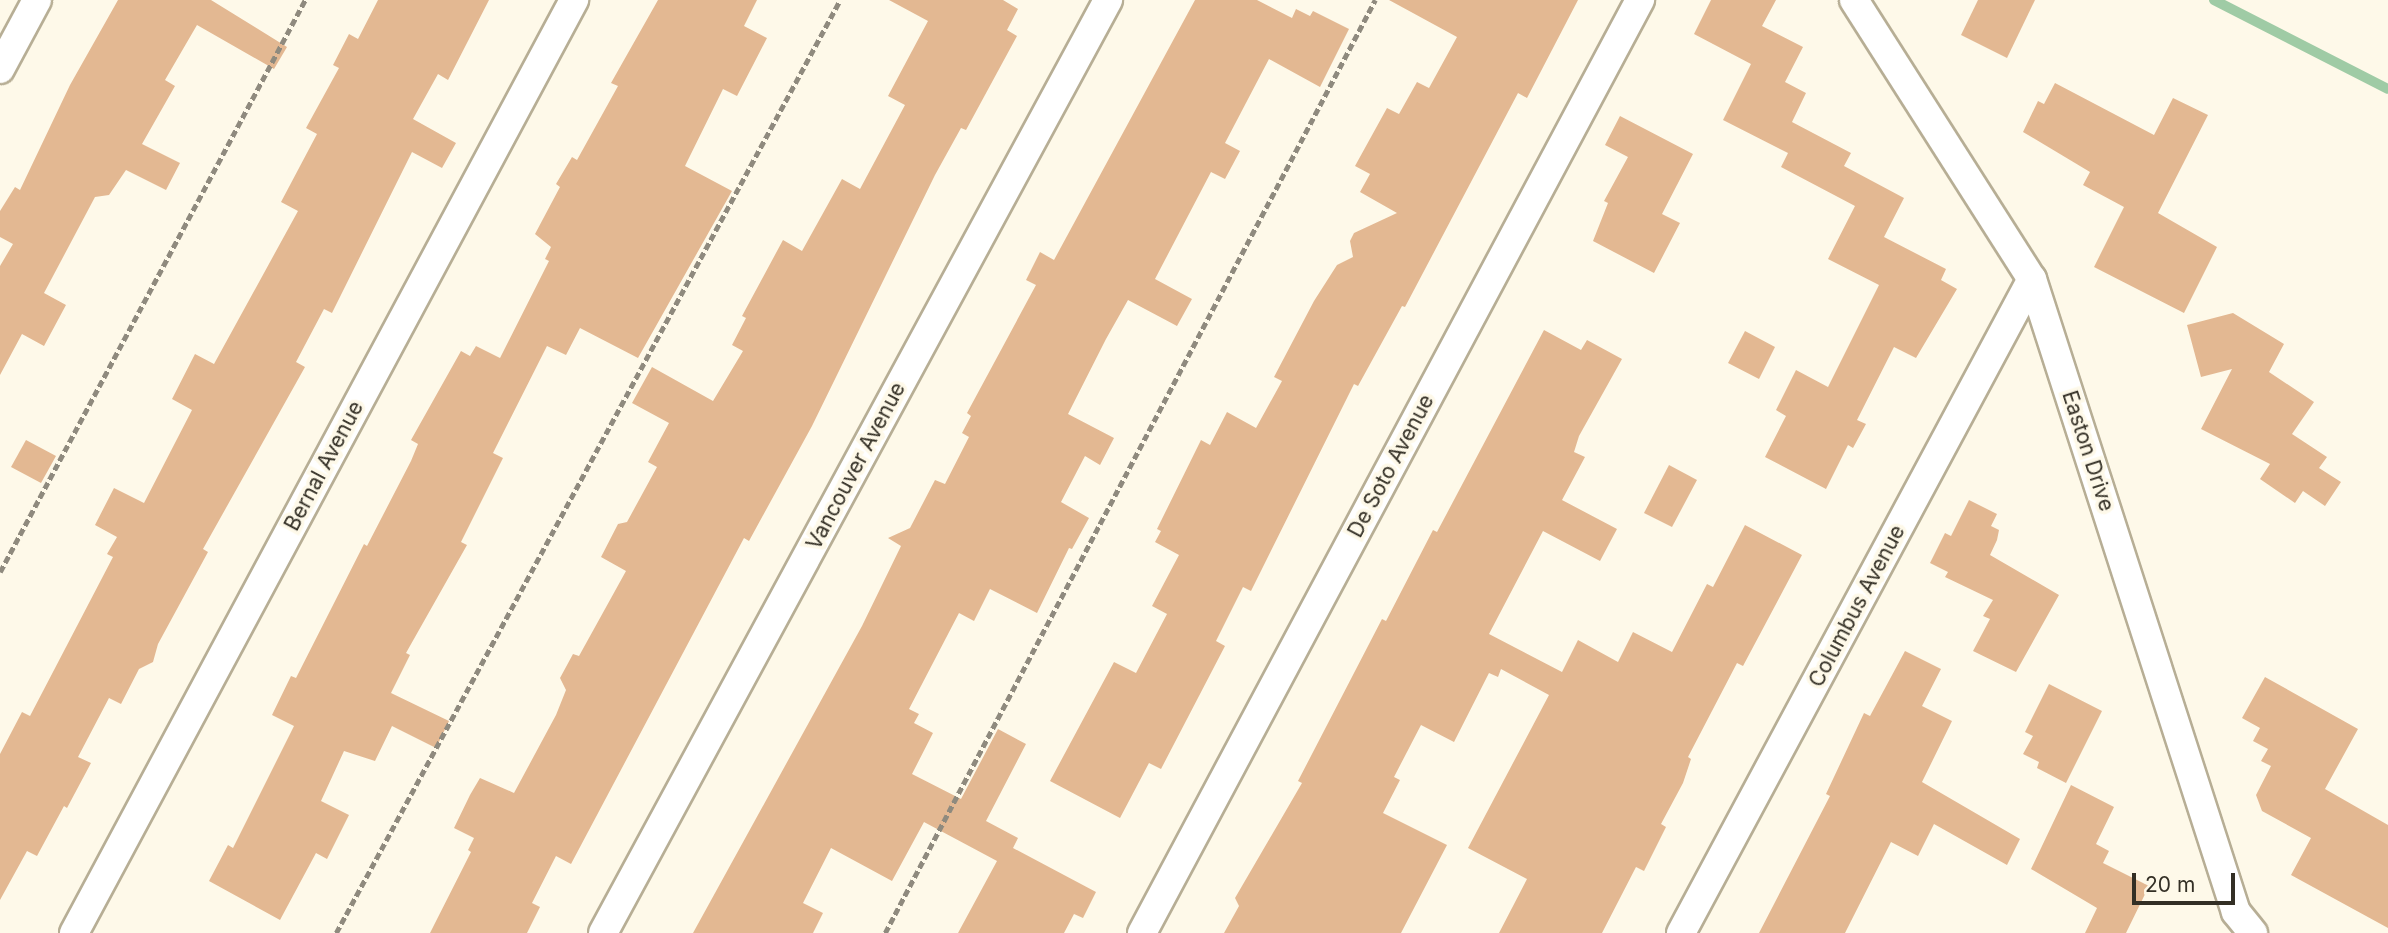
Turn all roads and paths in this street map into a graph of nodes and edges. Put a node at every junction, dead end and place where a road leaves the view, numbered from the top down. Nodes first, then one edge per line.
1 (37, 0) edge
2 (304, 0) edge
3 (574, 0) edge
4 (840, 0) edge
5 (1108, 0) edge
6 (1375, 0) edge
7 (1640, 0) edge
8 (1854, 0) edge
9 (0, 69) edge
10 (2032, 278) junction
11 (0, 572) edge
12 (2238, 926) edge
13 (75, 933) edge
14 (335, 933) edge
15 (603, 933) edge
16 (885, 933) edge
17 (1142, 933) edge
18 (1681, 933) edge

1 - 9 street
2 - 11 path
3 - 13 street, Bernal Avenue
4 - 14 path
5 - 15 street, Vancouver Avenue
6 - 16 path
7 - 17 street, De Soto Avenue
8 - 10 street, Easton Drive
10 - 12 street, Easton Drive
10 - 18 street, Columbus Avenue

